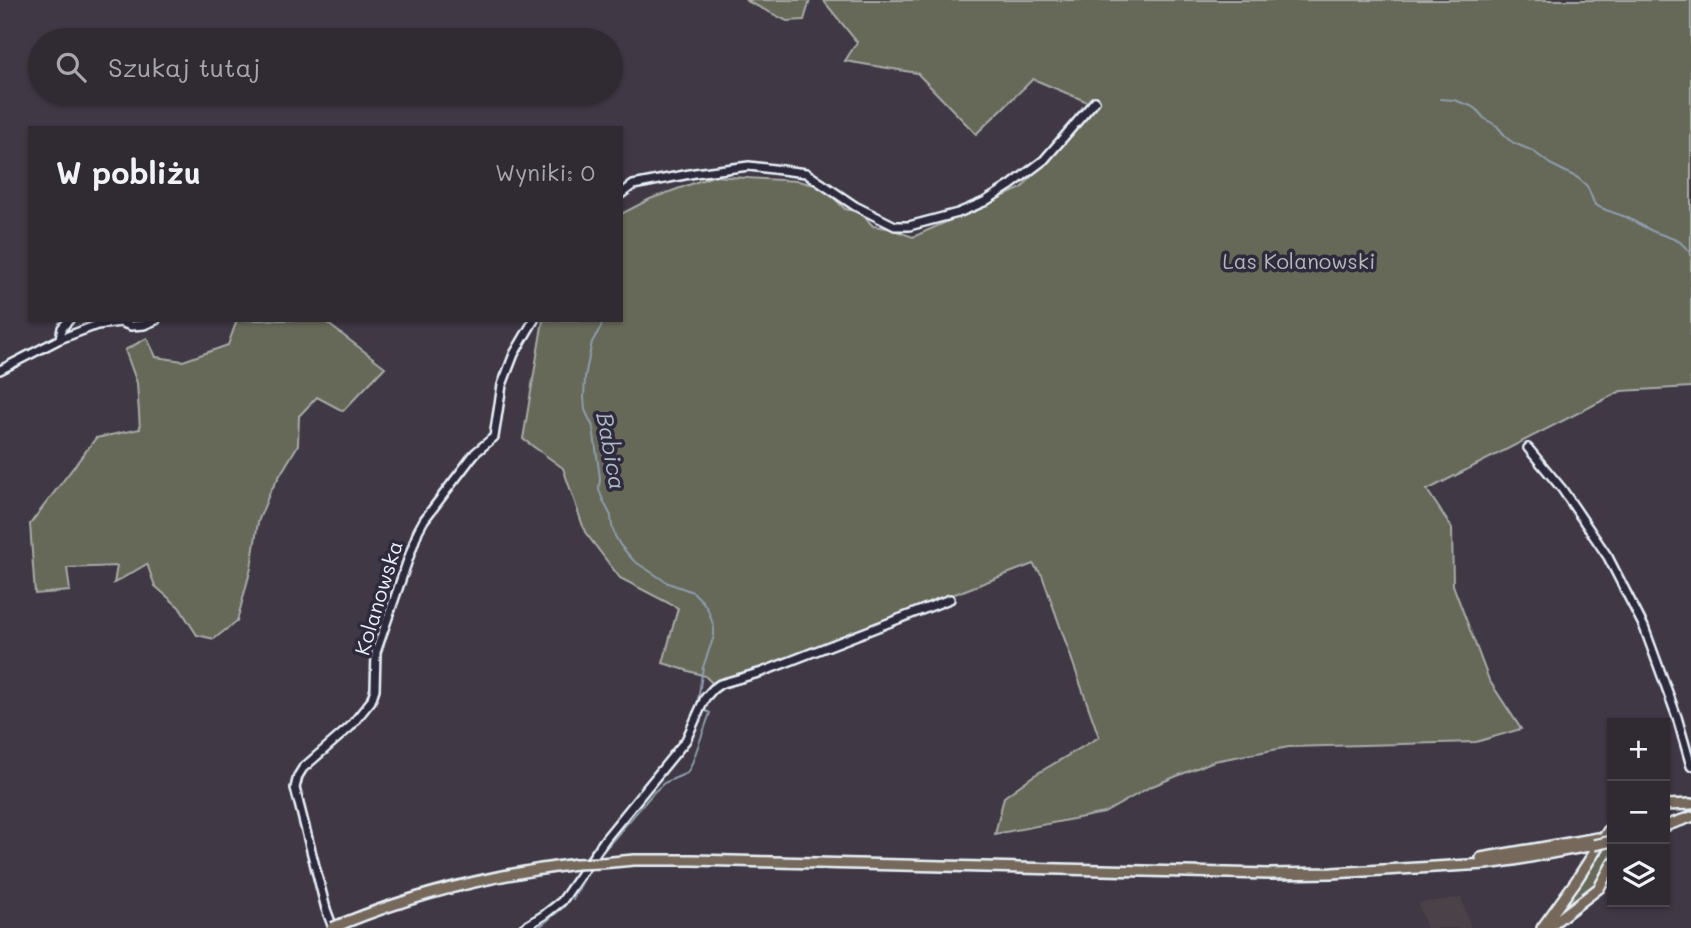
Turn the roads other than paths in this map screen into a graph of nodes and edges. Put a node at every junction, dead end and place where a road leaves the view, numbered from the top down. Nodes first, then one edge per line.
1 (1095, 102) dead end
2 (623, 193) edge
3 (67, 322) edge
4 (120, 322) edge
5 (120, 322) edge
6 (151, 322) edge
7 (533, 322) edge
8 (60, 339) junction
9 (0, 370) edge
10 (1528, 448) dead end
11 (950, 599) dead end
12 (1691, 766) edge
13 (1691, 804) edge
14 (1670, 805) edge
15 (1691, 816) edge
16 (1670, 822) edge
17 (1607, 833) edge
18 (1607, 837) edge
19 (1607, 841) edge
20 (1596, 842) junction
21 (1607, 874) edge
22 (333, 928) edge
23 (523, 928) edge
24 (1544, 928) edge

1 - 2 street
3 - 8 street
4 - 6 street
5 - 8 street
7 - 22 street, Kolanowska
8 - 9 street
10 - 12 street
11 - 23 street
13 - 14 main road
15 - 16 main road
17 - 24 main road
18 - 20 main road
19 - 20 main road, bridge
20 - 22 main road, bridge
21 - 24 main road

